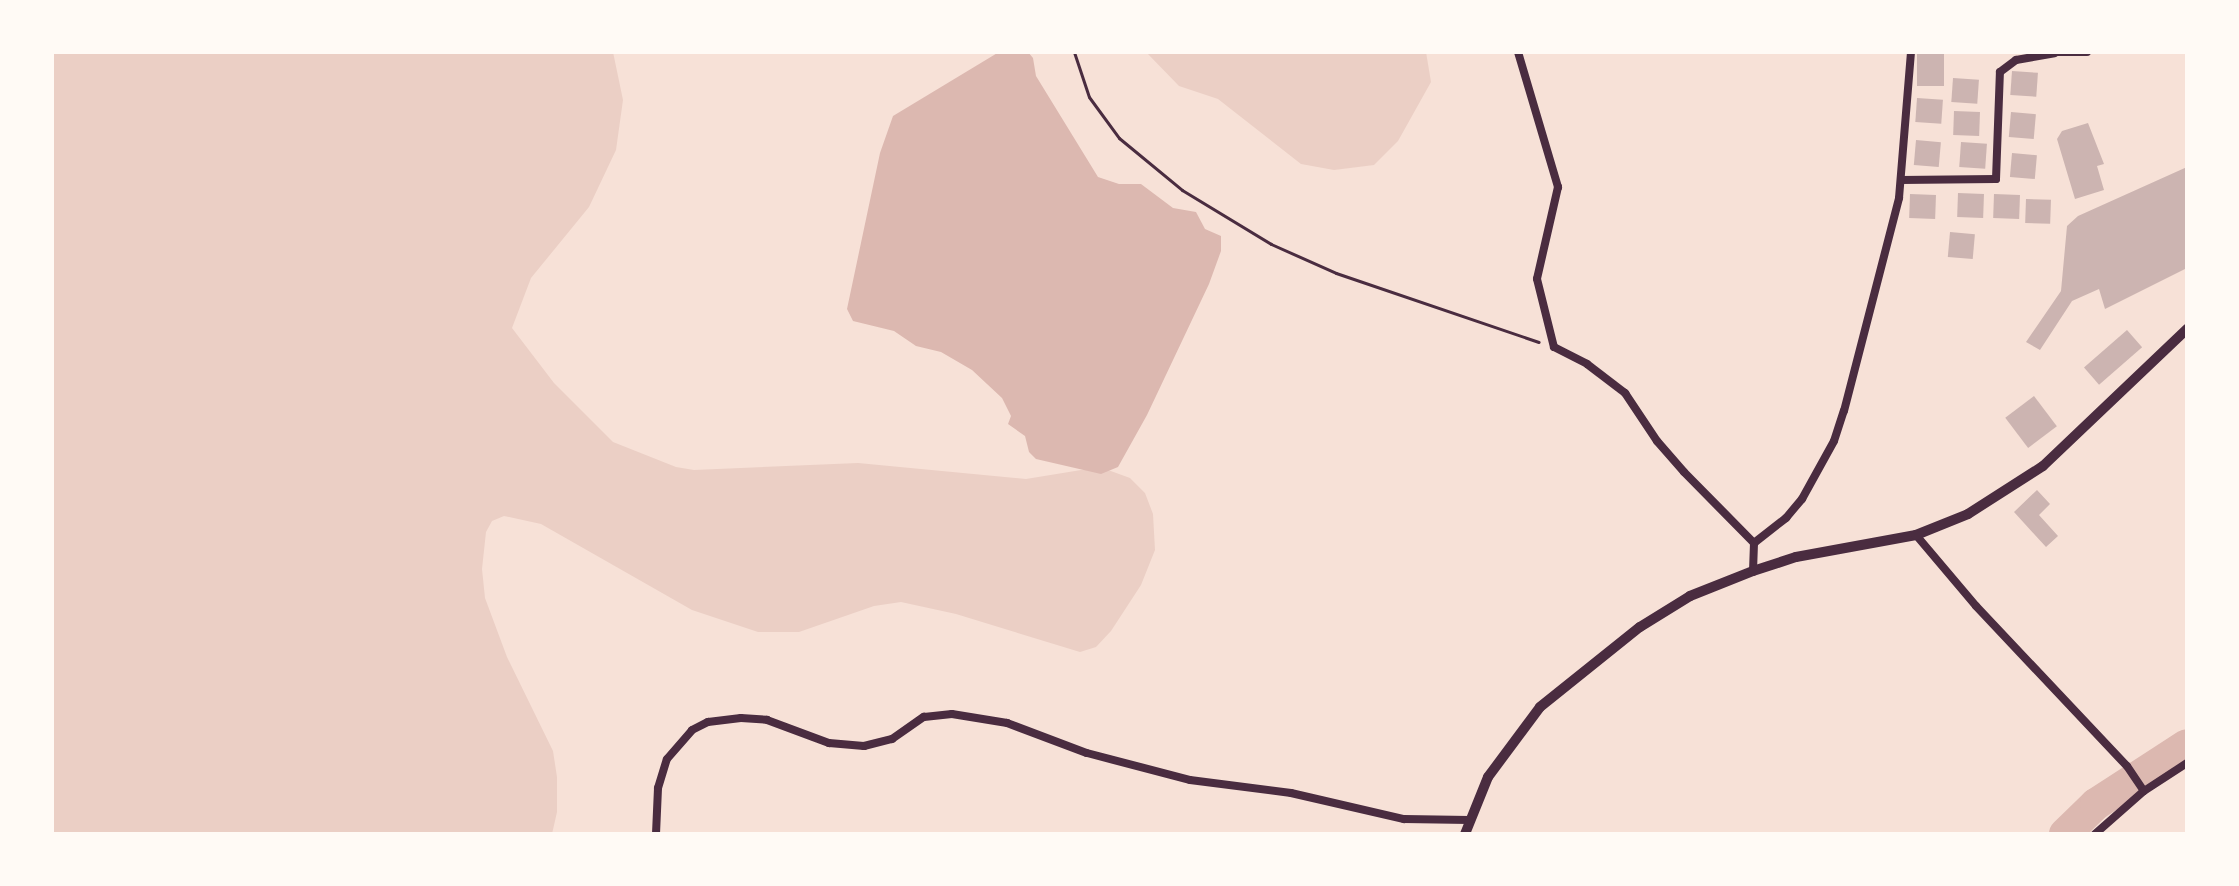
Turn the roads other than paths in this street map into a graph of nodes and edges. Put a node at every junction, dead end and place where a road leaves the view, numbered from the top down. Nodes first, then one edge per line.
1 (1518, 52) edge
2 (1911, 52) edge
3 (2087, 52) edge
4 (2054, 53) edge
5 (1901, 180) junction
6 (2187, 329) edge
7 (1916, 535) junction
8 (1754, 543) junction
9 (1753, 571) junction
10 (2187, 763) edge
11 (2144, 791) junction
12 (1469, 820) junction
13 (656, 834) edge
14 (1465, 834) edge
15 (2095, 834) edge

1 - 8 street
2 - 5 street
3 - 4 street
4 - 5 street
5 - 8 street
6 - 7 street
7 - 9 street
7 - 11 street
8 - 9 street
9 - 12 street
10 - 11 street
11 - 15 street
12 - 13 street
12 - 14 street

